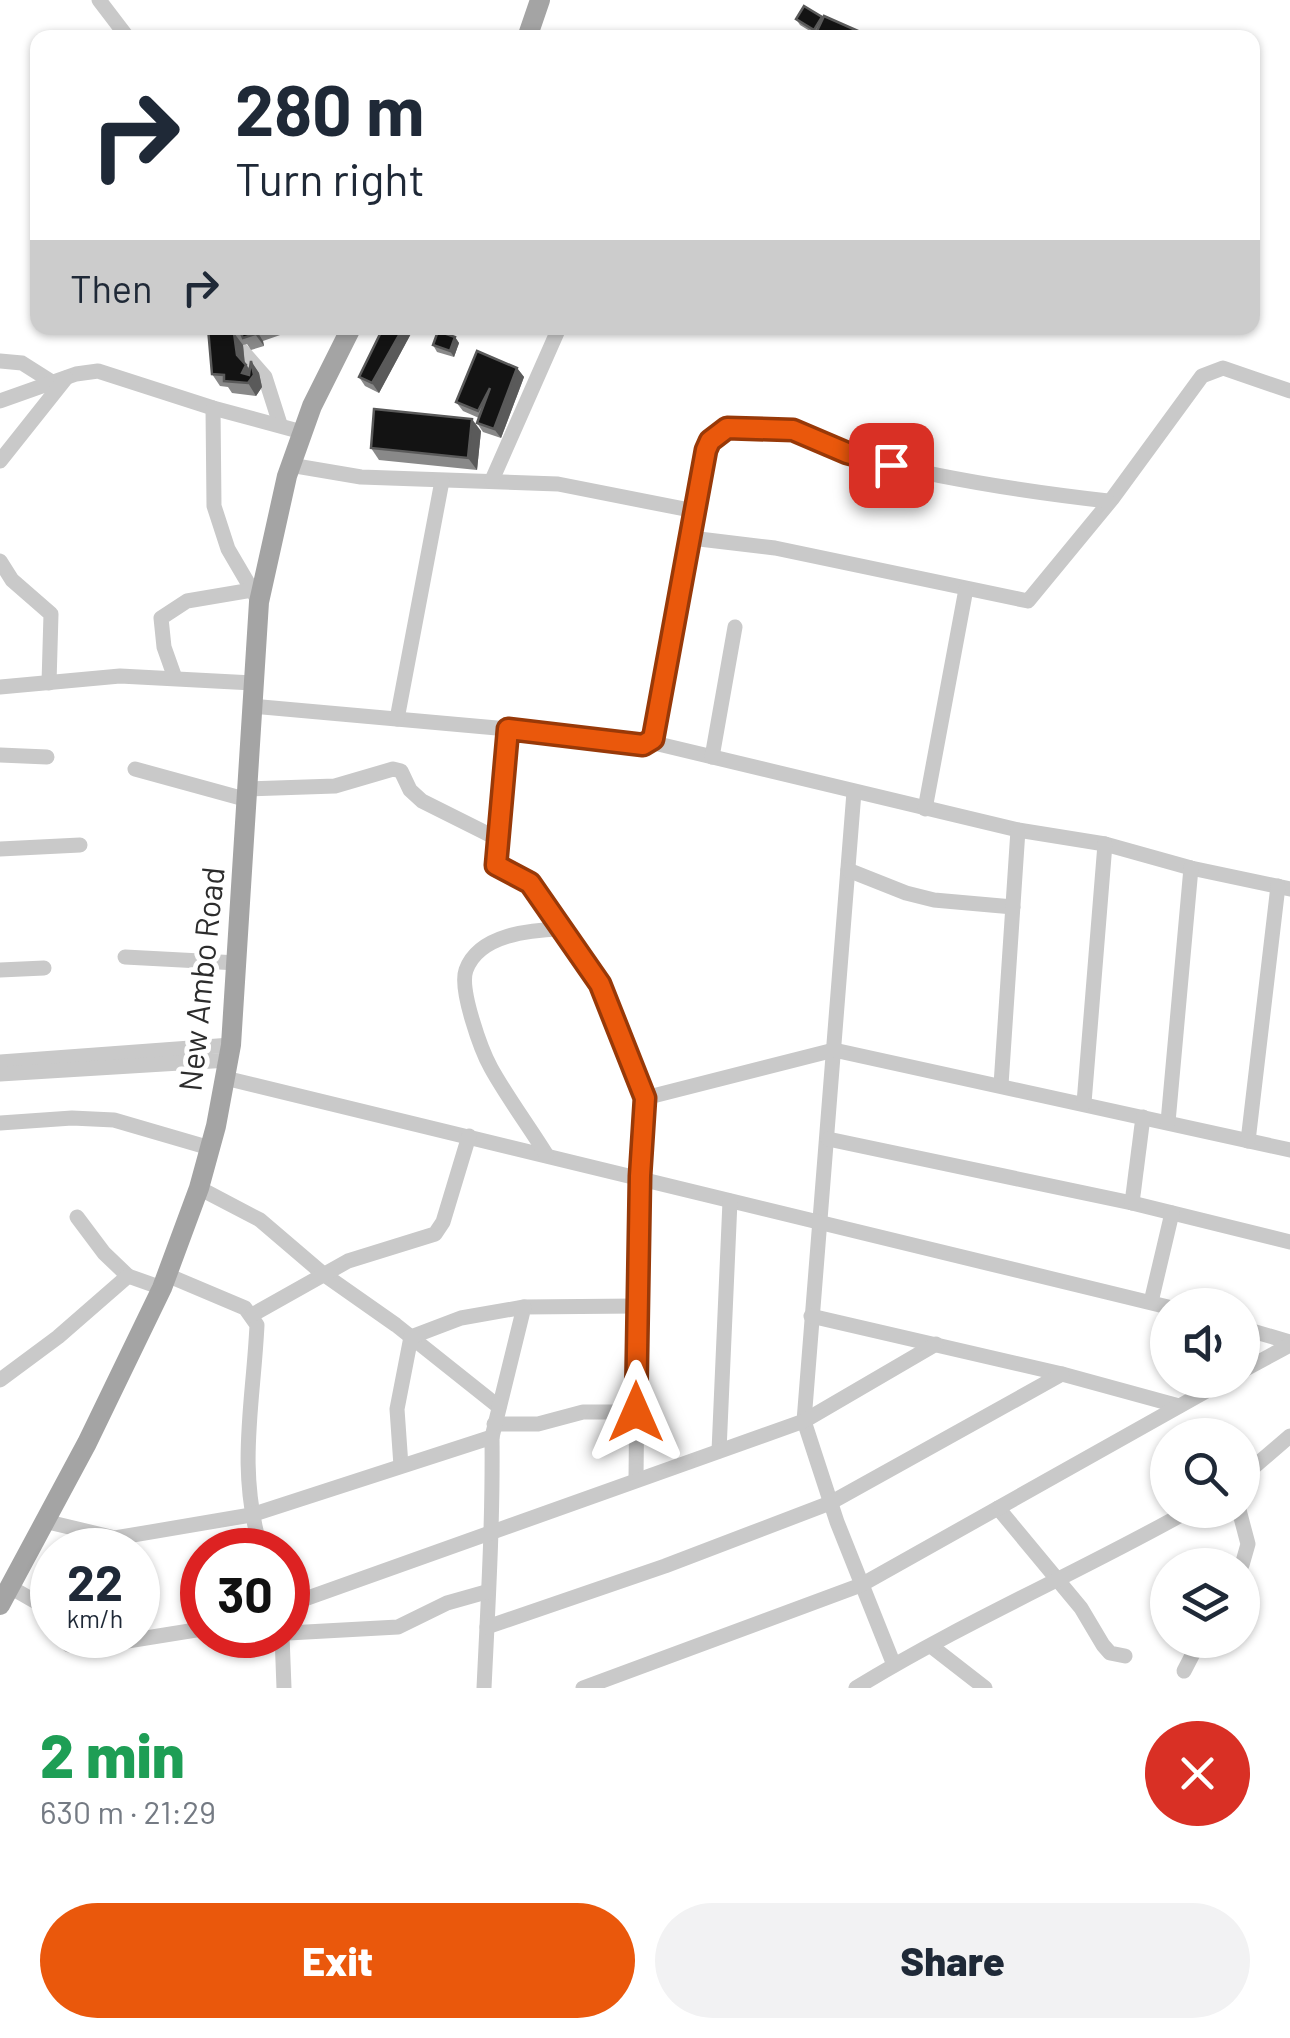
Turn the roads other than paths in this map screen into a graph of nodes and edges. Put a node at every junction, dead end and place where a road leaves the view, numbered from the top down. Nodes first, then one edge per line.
1 (99, 0) edge
2 (540, 0) edge
3 (122, 30) edge
4 (530, 30) edge
5 (228, 335) edge
6 (347, 335) edge
7 (555, 335) edge
8 (0, 360) edge
9 (60, 380) junction
10 (1290, 390) edge
11 (0, 401) edge
12 (214, 408) junction
13 (280, 424) junction
14 (302, 432) junction
15 (0, 461) edge
16 (290, 465) junction
17 (492, 480) junction
18 (442, 481) junction
19 (1108, 501) junction
20 (695, 511) junction
21 (691, 538) junction
22 (0, 560) edge
23 (966, 589) junction
24 (255, 596) junction
25 (735, 628) dead end
26 (174, 678) junction
27 (49, 683) junction
28 (254, 683) junction
29 (0, 686) edge
30 (252, 706) junction
31 (397, 719) junction
32 (508, 729) junction
33 (650, 742) junction
34 (0, 755) edge
35 (47, 757) dead end
36 (712, 757) junction
37 (136, 769) dead end
38 (854, 792) junction
39 (248, 795) junction
40 (925, 808) junction
41 (1018, 830) junction
42 (496, 838) junction
43 (1105, 844) junction
44 (80, 845) dead end
45 (0, 849) edge
46 (1192, 868) junction
47 (848, 870) junction
48 (1284, 888) edge
49 (1012, 908) junction
50 (562, 929) junction
51 (125, 957) dead end
52 (238, 963) junction
53 (44, 968) dead end
54 (0, 970) edge
55 (834, 1050) junction
56 (228, 1061) junction
57 (0, 1062) edge
58 (0, 1074) edge
59 (1000, 1085) junction
60 (645, 1098) junction
61 (1084, 1103) junction
62 (1143, 1116) junction
63 (1168, 1122) junction
64 (0, 1123) edge
65 (468, 1136) junction
66 (828, 1140) junction
67 (1248, 1140) junction
68 (210, 1148) junction
69 (1290, 1150) edge
70 (546, 1154) junction
71 (640, 1176) junction
72 (200, 1188) junction
73 (730, 1200) junction
74 (1132, 1204) junction
75 (1172, 1213) junction
76 (77, 1218) dead end
77 (820, 1223) junction
78 (1290, 1242) edge
79 (322, 1273) junction
80 (128, 1276) junction
81 (164, 1281) junction
82 (1161, 1288) edge
83 (1150, 1302) edge
84 (636, 1306) junction
85 (524, 1307) junction
86 (252, 1315) junction
87 (811, 1316) junction
88 (1260, 1334) edge
89 (411, 1337) junction
90 (936, 1344) junction
91 (1290, 1344) edge
92 (1260, 1361) edge
93 (1062, 1374) junction
94 (0, 1380) edge
95 (1193, 1398) edge
96 (1179, 1406) junction
97 (636, 1412) junction
98 (804, 1421) junction
99 (495, 1423) junction
100 (1290, 1436) edge
101 (719, 1451) junction
102 (1260, 1462) edge
103 (401, 1466) junction
104 (636, 1479) junction
105 (830, 1503) junction
106 (998, 1508) junction
107 (251, 1515) junction
108 (44, 1521) junction
109 (73, 1528) edge
110 (255, 1528) edge
111 (1156, 1528) edge
112 (160, 1530) edge
113 (493, 1532) junction
114 (1059, 1580) junction
115 (7, 1582) edge
116 (861, 1585) junction
117 (486, 1592) junction
118 (30, 1595) edge
119 (310, 1596) edge
120 (487, 1627) junction
121 (310, 1632) edge
122 (930, 1646) junction
123 (1126, 1656) dead end
124 (285, 1658) edge
125 (1191, 1658) edge
126 (894, 1664) junction
127 (1184, 1671) dead end
128 (610, 1684) edge
129 (284, 1688) edge
130 (484, 1688) edge
131 (583, 1688) edge
132 (856, 1688) edge
133 (985, 1688) edge

1 - 3 street
2 - 4 main road
5 - 13 street
6 - 14 main road, New Ambo Road
7 - 17 street
8 - 9 street
9 - 11 street
9 - 12 street
9 - 15 street
10 - 19 street
12 - 13 street
12 - 24 street
13 - 14 street
14 - 16 main road, New Ambo Road
16 - 18 street
16 - 24 main road, New Ambo Road
17 - 18 street
17 - 20 street
18 - 31 street
19 - 20 street
19 - 23 street
20 - 21 street
21 - 23 street
21 - 33 street
22 - 27 street
23 - 40 street
24 - 26 street
24 - 28 main road, New Ambo Road
25 - 36 street
26 - 27 street
26 - 28 street
27 - 29 street
28 - 30 main road, New Ambo Road
30 - 31 street
30 - 39 main road, New Ambo Road
31 - 32 street
32 - 33 street
32 - 42 street
33 - 36 street
34 - 35 street
36 - 38 street
37 - 39 street
38 - 40 street
38 - 47 street
39 - 42 street
39 - 52 main road, New Ambo Road
40 - 41 street
41 - 43 street
41 - 49 street
42 - 50 street
43 - 46 street
43 - 61 street
44 - 45 street
46 - 48 street
46 - 63 street
47 - 49 street
47 - 55 street
48 - 67 street
49 - 59 street
50 - 60 street
50 - 70 street
51 - 52 street
52 - 56 main road, New Ambo Road
53 - 54 street
55 - 59 street
55 - 60 street
55 - 66 street
56 - 57 street
56 - 58 street
56 - 65 street
56 - 68 main road, New Ambo Road
59 - 61 street
60 - 71 street
61 - 62 street
62 - 63 street
62 - 74 street
63 - 67 street
64 - 68 street
65 - 70 street
65 - 79 street
66 - 74 street
66 - 77 street
67 - 69 street
68 - 72 main road, New Ambo Road
70 - 71 street
71 - 73 street
71 - 84 street
72 - 79 street
72 - 81 main road, New Ambo Road
73 - 77 street
73 - 101 street
74 - 75 street
75 - 78 street
75 - 82 street
76 - 80 street
77 - 83 street
77 - 87 street
79 - 86 street
79 - 89 street
80 - 81 street
80 - 94 street
81 - 86 street
81 - 108 main road, New Ambo Road
84 - 85 street
84 - 97 street
85 - 89 street
85 - 99 street
86 - 107 street
87 - 90 street
87 - 98 street
88 - 91 street
89 - 99 street
89 - 103 street
90 - 93 street
90 - 98 street
91 - 92 street
93 - 96 street
93 - 105 street
95 - 96 street
96 - 106 street
97 - 99 street
97 - 104 street
98 - 101 street
98 - 105 street
99 - 103 street
99 - 113 street
100 - 102 street
101 - 104 street
103 - 107 street
104 - 113 street
105 - 116 street
105 - 120 street
106 - 114 street
106 - 116 street
107 - 110 street
107 - 112 street
108 - 109 street
108 - 115 main road, New Ambo Road
111 - 114 street
113 - 117 street
113 - 119 street
114 - 122 street
114 - 123 street
115 - 118 street
116 - 126 street
116 - 128 street
117 - 120 street
117 - 121 street
120 - 130 street
122 - 126 street
122 - 133 street
124 - 129 street
125 - 127 street
126 - 132 street
128 - 131 street

